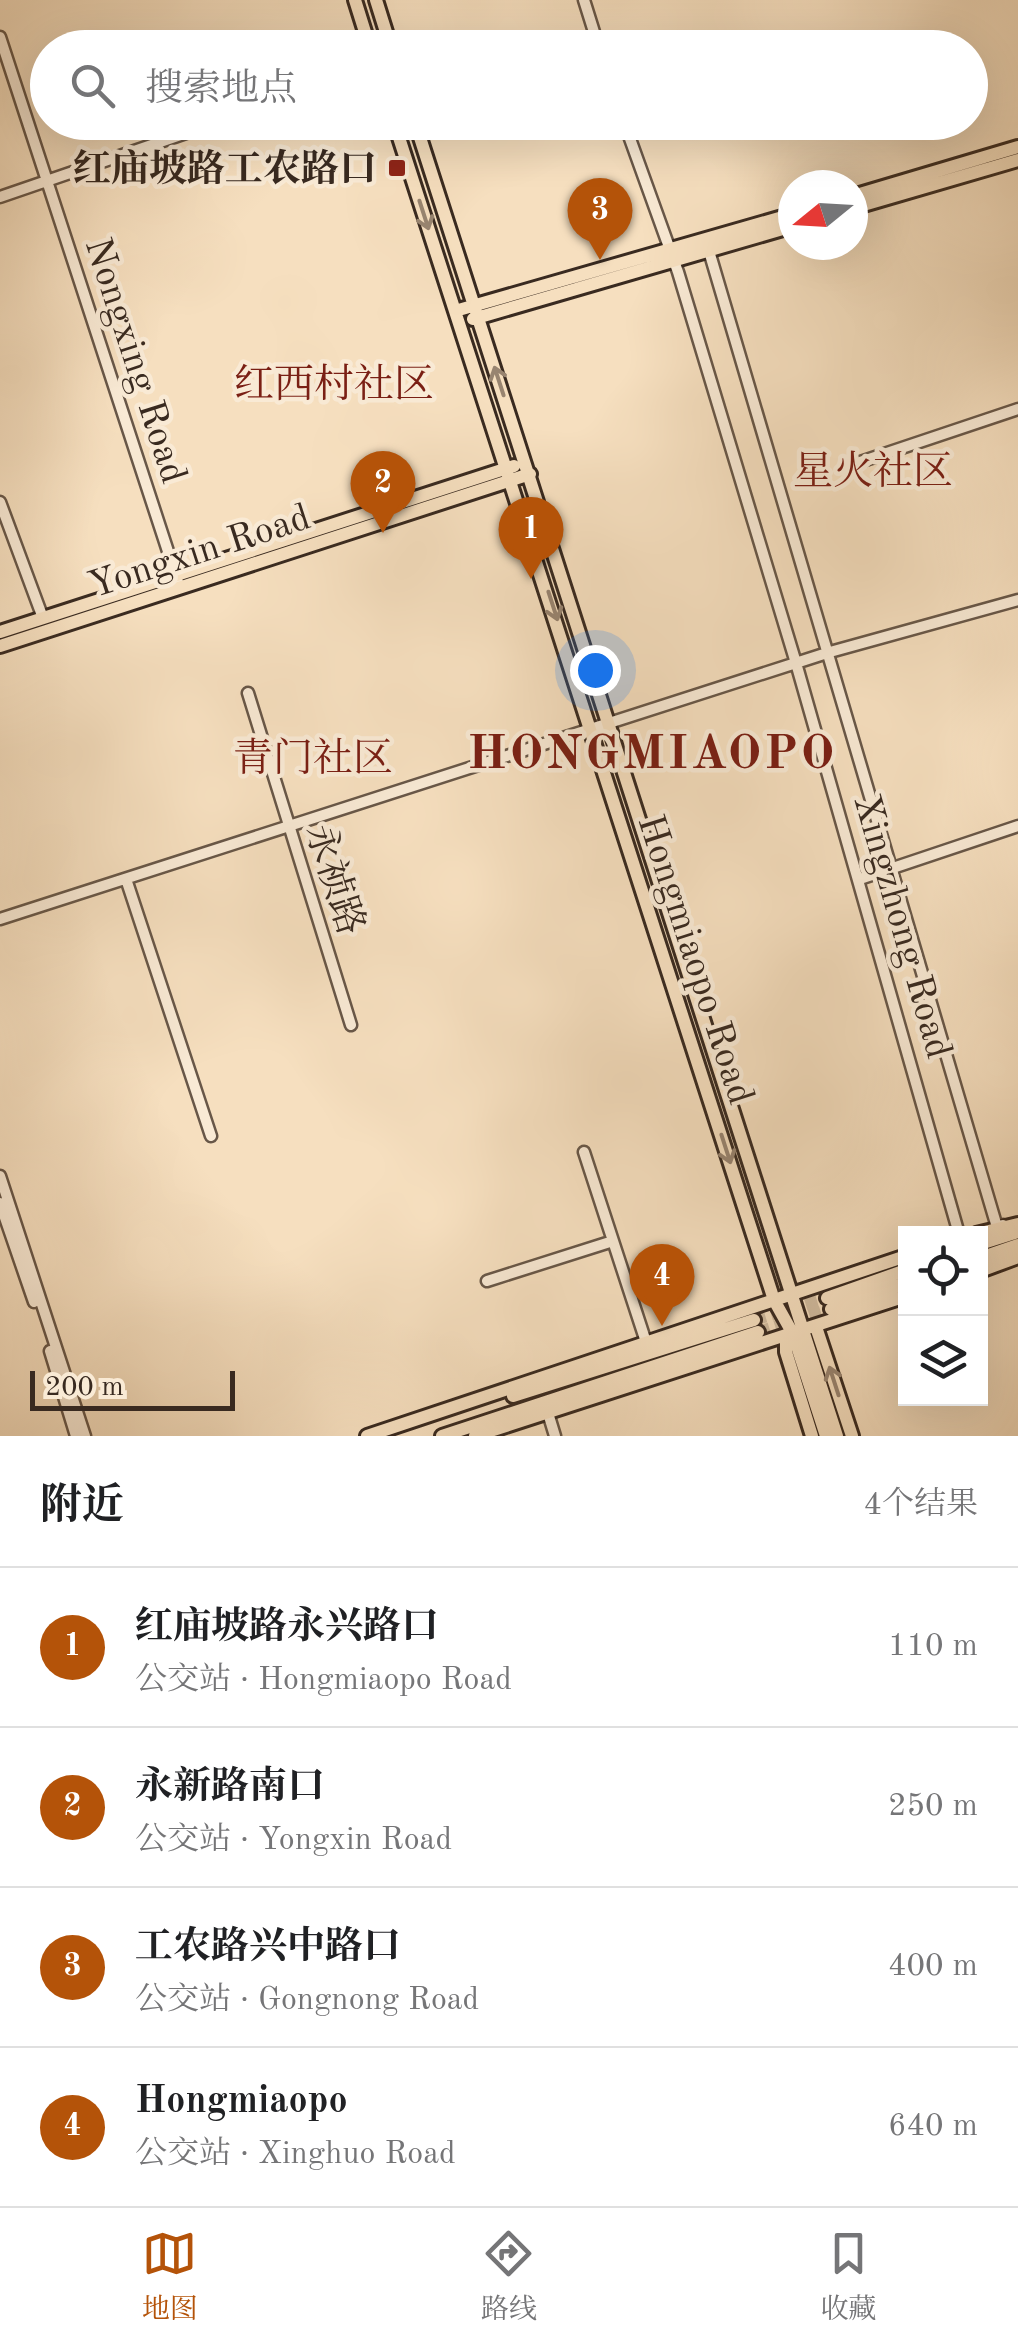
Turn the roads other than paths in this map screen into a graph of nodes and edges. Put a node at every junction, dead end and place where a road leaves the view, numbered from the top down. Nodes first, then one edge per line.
1 (355, 0) edge
2 (376, 0) edge
3 (584, 0) edge
4 (364, 30) edge
5 (385, 30) edge
6 (593, 30) edge
7 (0, 37) edge
8 (30, 128) edge
9 (34, 140) edge
10 (167, 140) edge
11 (400, 140) edge
12 (422, 140) edge
13 (631, 140) edge
14 (1018, 147) edge
15 (1018, 160) edge
16 (48, 182) junction
17 (868, 192) edge
18 (0, 197) edge
19 (868, 204) edge
20 (778, 219) edge
21 (778, 230) edge
22 (708, 251) junction
23 (671, 256) junction
24 (477, 312) junction
25 (458, 316) junction
26 (1018, 408) edge
27 (851, 465) dead end
28 (528, 468) junction
29 (510, 474) junction
30 (0, 502) edge
31 (178, 582) junction
32 (1018, 600) edge
33 (43, 618) junction
34 (0, 632) edge
35 (0, 646) edge
36 (830, 652) junction
37 (796, 663) junction
38 (248, 694) dead end
39 (610, 724) junction
40 (593, 730) junction
41 (1018, 826) edge
42 (288, 827) junction
43 (892, 869) junction
44 (126, 879) junction
45 (860, 879) junction
46 (0, 919) edge
47 (351, 1025) dead end
48 (211, 1136) dead end
49 (584, 1152) dead end
50 (0, 1176) edge
51 (3, 1207) edge
52 (957, 1226) edge
53 (1018, 1226) edge
54 (997, 1227) junction
55 (988, 1230) edge
56 (613, 1240) junction
57 (988, 1240) edge
58 (1018, 1255) edge
59 (988, 1257) edge
60 (898, 1259) edge
61 (988, 1268) edge
62 (898, 1273) edge
63 (487, 1281) dead end
64 (898, 1285) edge
65 (792, 1293) junction
66 (898, 1299) edge
67 (774, 1300) junction
68 (816, 1327) junction
69 (797, 1333) junction
70 (646, 1342) junction
71 (518, 1387) junction
72 (488, 1404) junction
73 (518, 1410) junction
74 (548, 1413) junction
75 (497, 1428) junction
76 (76, 1436) edge
77 (85, 1436) edge
78 (367, 1436) edge
79 (390, 1436) edge
80 (442, 1436) edge
81 (475, 1436) edge
82 (555, 1436) edge
83 (812, 1436) edge
84 (826, 1436) edge
85 (836, 1436) edge
86 (852, 1436) edge

1 - 4 main road
2 - 5 main road
3 - 6 street
7 - 8 street, Nongxing Road
9 - 16 street, Nongxing Road
10 - 16 street
11 -> 25 main road, Hongmiaopo Road
12 - 24 main road, Hongmiaopo Road
13 - 23 street, Xingzhong Road
14 - 17 main road
15 - 19 main road
16 - 18 street
16 - 31 street, Nongxing Road
20 - 23 main road
21 - 22 main road
22 - 23 main road
22 - 36 street
23 - 24 main road
23 - 37 street, Xingzhong Road
24 - 25 main road
28 -> 24 main road, Hongmiaopo Road
25 - 29 main road, Hongmiaopo Road
26 - 27 street
28 - 29 main road, Yongxin Road
28 - 39 main road, Hongmiaopo Road
29 - 31 main road, Yongxin Road
29 -> 40 main road, Hongmiaopo Road
30 - 33 street
31 - 33 main road, Yongxin Road
31 - 35 main road, Yongxin Road
32 - 36 street
33 - 34 main road, Yongxin Road
36 - 37 street
36 - 43 street
37 - 39 street
37 - 45 street, Xingzhong Road
38 - 42 street, 永祯路
39 - 40 street
39 - 65 main road, Hongmiaopo Road
40 - 42 street
40 -> 67 main road, Hongmiaopo Road
41 - 43 street
42 - 44 street
42 - 47 street, 永祯路
43 - 45 street
43 - 54 street
44 - 46 street
44 - 48 street
45 - 52 street, Xingzhong Road
49 - 56 street
50 - 51 street
51 - 76 street
51 - 77 street
53 - 54 main road
53 - 57 main road
54 - 55 main road
56 - 63 street
56 - 70 street
58 - 59 main road
58 - 61 main road
60 - 65 main road
62 - 64 main road
65 - 67 main road
65 - 69 main road, Hongmiaopo Road
66 - 68 main road
67 - 69 main road, Hongmiaopo Road
67 - 70 main road
68 - 69 main road
86 -> 68 main road
69 - 74 main road
69 - 83 main road
69 - 84 main road
69 - 85 main road
70 - 71 main road
71 - 72 main road
71 - 78 main road
72 - 73 main road
72 - 79 main road
73 - 75 main road
73 - 80 main road
74 - 75 main road
74 - 82 street
75 - 81 main road

